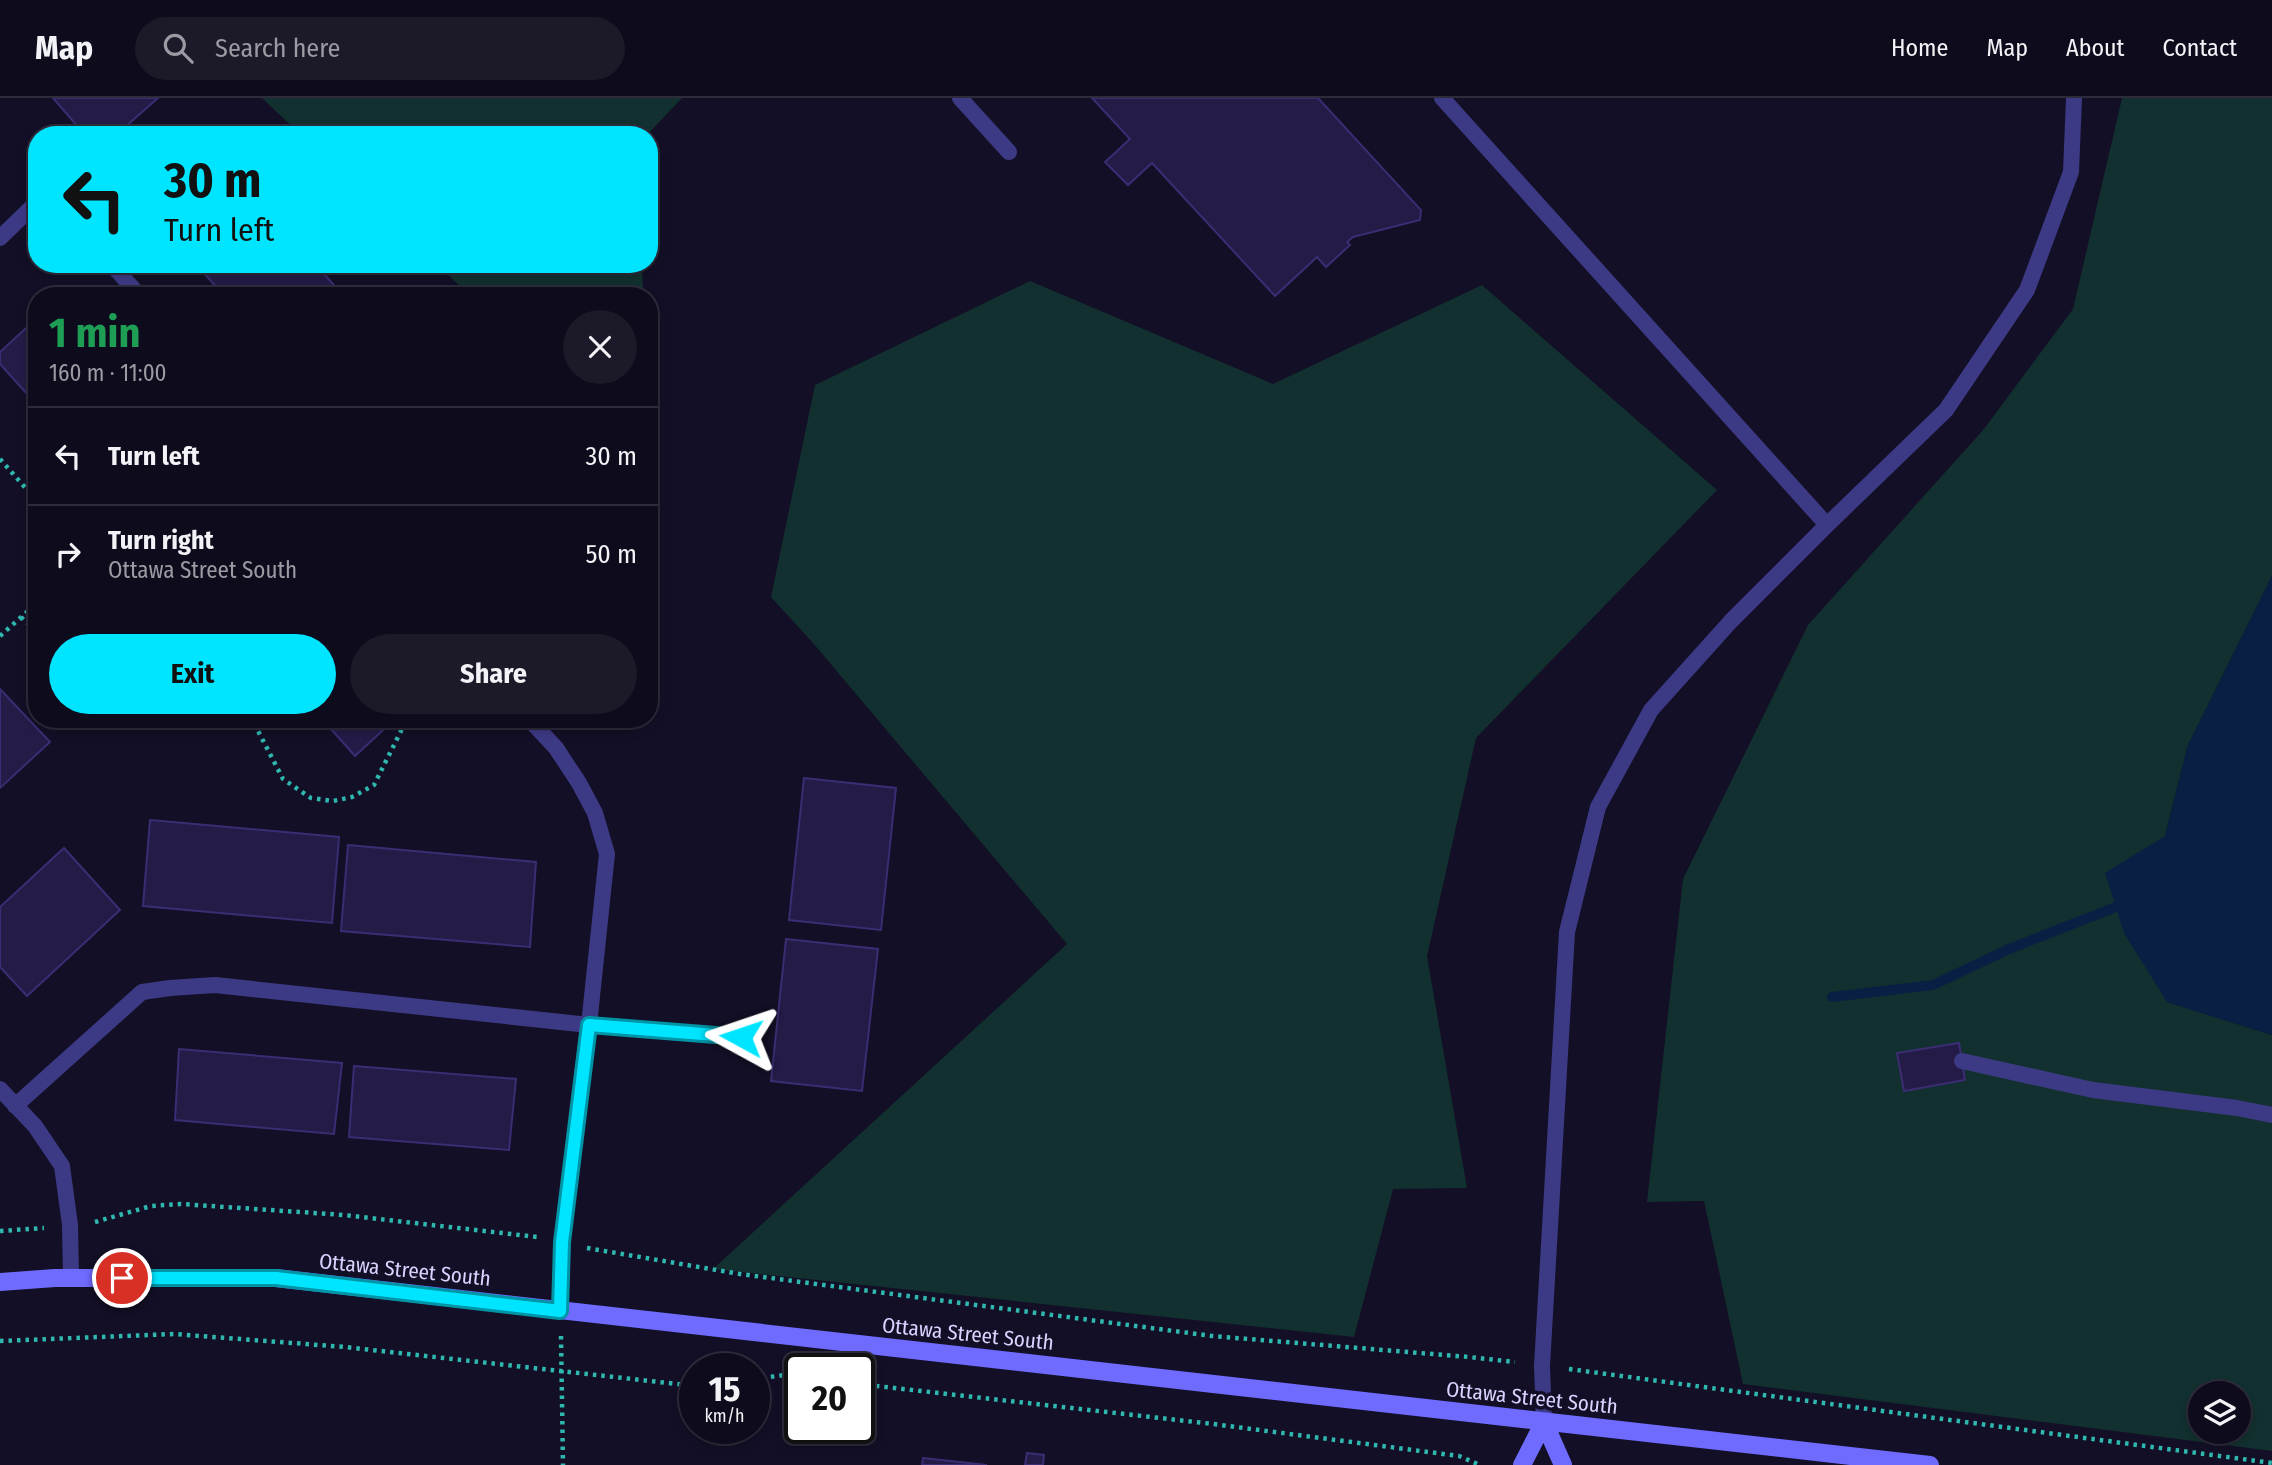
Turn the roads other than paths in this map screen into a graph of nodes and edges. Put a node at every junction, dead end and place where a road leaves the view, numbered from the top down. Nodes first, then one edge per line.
1 (960, 98) edge
2 (1442, 98) edge
3 (2074, 98) edge
4 (1009, 152) dead end
5 (28, 211) edge
6 (0, 238) edge
7 (119, 273) edge
8 (132, 287) edge
9 (1827, 525) junction
10 (537, 728) edge
11 (589, 1025) junction
12 (741, 1037) dead end
13 (1962, 1061) dead end
14 (0, 1088) edge
15 (15, 1106) junction
16 (2272, 1115) edge
17 (71, 1278) junction
18 (0, 1282) edge
19 (560, 1311) junction
20 (1544, 1422) junction
21 (1522, 1465) edge
22 (1563, 1465) edge
23 (1930, 1465) edge

1 - 4 lane
2 - 9 lane
3 - 9 lane
5 - 6 lane
7 - 8 lane
9 - 20 lane
10 - 11 lane
11 - 12 lane
11 - 15 lane
11 - 19 lane
13 - 16 lane
14 - 15 lane
15 - 17 lane
17 - 18 main road, Ottawa Street South
17 - 19 main road, Ottawa Street South
19 - 20 main road, Ottawa Street South
20 - 21 main road
20 - 22 main road
20 - 23 main road, Ottawa Street South

